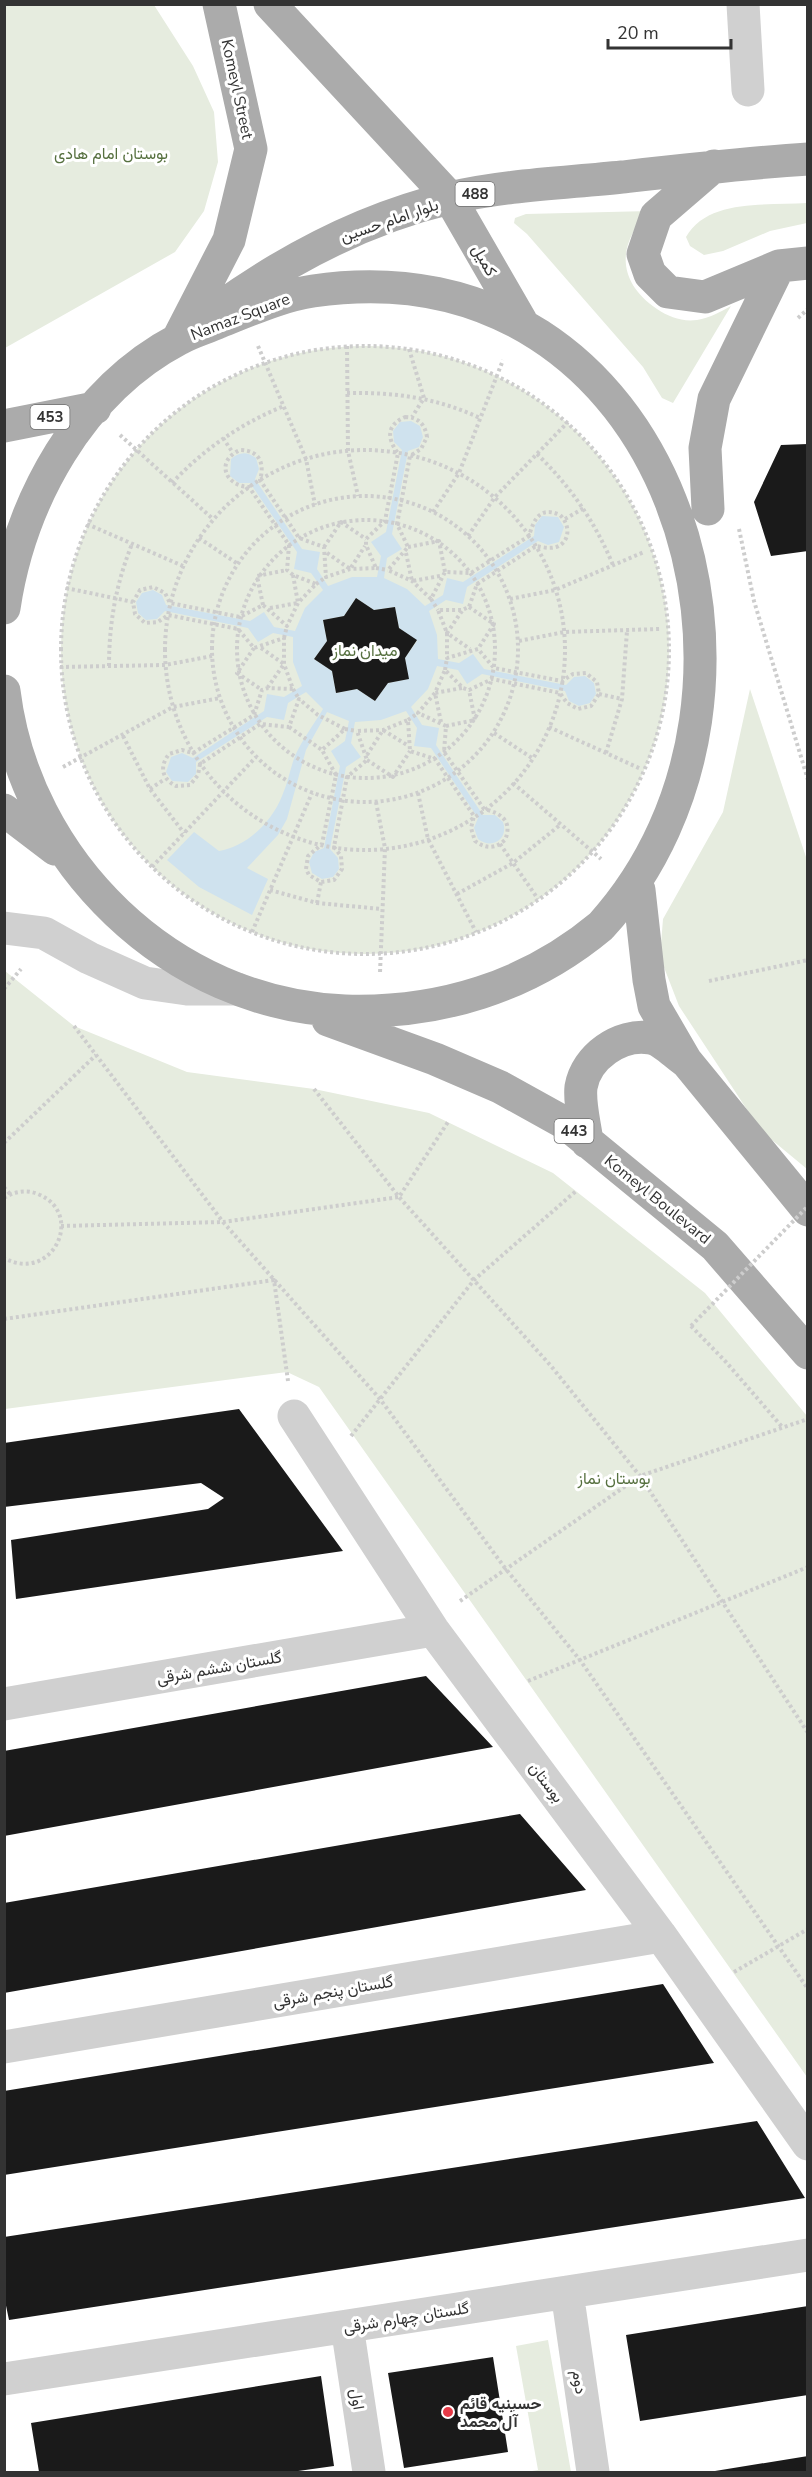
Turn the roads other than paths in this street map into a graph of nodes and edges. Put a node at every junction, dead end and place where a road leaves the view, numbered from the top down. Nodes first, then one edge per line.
1 (219, 4) edge
2 (270, 4) edge
3 (743, 4) edge
4 (748, 90) dead end
5 (807, 159) edge
6 (714, 166) junction
7 (450, 198) junction
8 (793, 264) edge
9 (520, 321) junction
10 (178, 339) junction
11 (95, 408) junction
12 (4, 426) edge
13 (4, 608) edge
14 (4, 691) edge
15 (725, 708) dead end
16 (4, 810) edge
17 (67, 858) junction
18 (639, 890) junction
19 (4, 928) edge
20 (237, 989) junction
21 (279, 1002) junction
22 (686, 1061) junction
23 (587, 1142) junction
24 (807, 1208) edge
25 (807, 1353) edge
26 (294, 1416) road end
27 (433, 1630) junction
28 (4, 1704) edge
29 (661, 1936) junction
30 (4, 2047) edge
31 (807, 2144) edge
32 (807, 2255) edge
33 (567, 2292) junction
34 (347, 2326) junction
35 (4, 2379) edge
36 (369, 2472) edge
37 (594, 2472) edge

1 - 10 main road, Komeyl Street
2 - 7 main road
3 - 4 street
5 - 6 main road, بلوار امام حسین / 488
6 - 7 main road, بلوار امام حسین / 488
6 - 8 main road
7 - 9 main road, کمیل
7 - 10 main road, بلوار امام حسین / 488
8 - 9 main road, Namaz Square
9 - 10 main road, Namaz Square
10 - 11 main road, Namaz Square
11 - 12 main road, 453
11 - 13 main road, Namaz Square
14 - 17 main road
15 - 18 main road
16 - 17 main road
17 - 20 main road
18 - 21 main road
18 - 22 main road
19 - 20 street
20 - 21 main road
21 - 23 main road, Komeyl Boulevard / 443
22 - 23 main road
22 - 24 main road
23 - 25 main road, Komeyl Boulevard / 443
26 - 27 street, بوستان
27 - 28 street, گلستان ششم شرقی
27 - 29 street, بوستان
29 - 30 street, گلستان پنجم شرقی
29 - 31 street, بوستان
32 - 33 street, گلستان چهارم شرقی
33 - 34 street, گلستان چهارم شرقی
33 - 37 street, دوم
34 - 35 street, گلستان چهارم شرقی
34 - 36 street, اول

